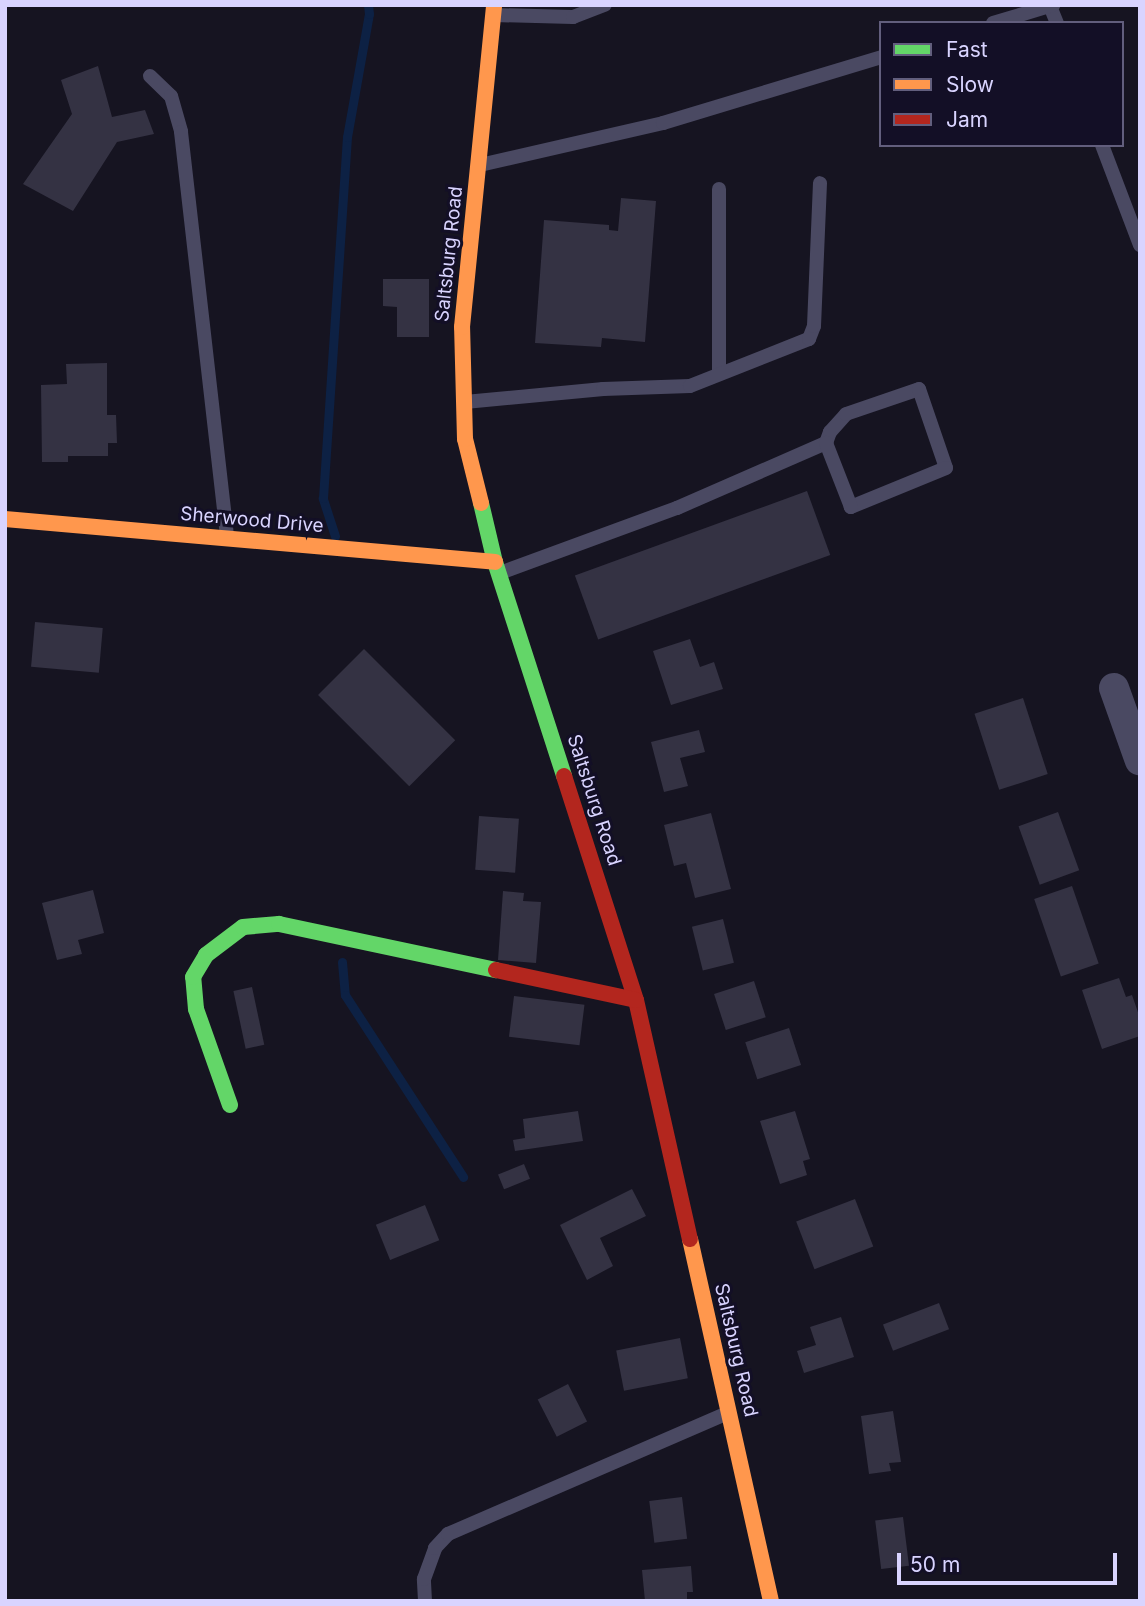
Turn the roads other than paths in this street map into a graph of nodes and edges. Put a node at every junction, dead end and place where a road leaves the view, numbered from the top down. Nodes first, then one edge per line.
1 (605, 5) edge
2 (1052, 6) edge
3 (493, 10) edge
4 (1000, 21) edge
5 (879, 58) edge
6 (150, 76) dead end
7 (1103, 147) edge
8 (479, 166) junction
9 (820, 183) dead end
10 (719, 189) dead end
11 (1140, 245) edge
12 (719, 374) junction
13 (464, 402) junction
14 (826, 443) junction
15 (5, 519) edge
16 (227, 539) junction
17 (497, 568) junction
18 (1114, 688) dead end
19 (1140, 761) edge
20 (636, 1000) junction
21 (230, 1105) dead end
22 (729, 1413) junction
23 (425, 1601) edge
24 (771, 1601) edge

1 - 3 lane
2 - 4 lane
3 - 8 main road, Saltsburg Road
5 - 8 lane
6 - 16 lane
7 - 11 lane
8 - 13 main road, Saltsburg Road
9 - 12 lane
10 - 12 lane
12 - 13 lane
13 - 17 main road, Saltsburg Road
14 - 14 lane
14 - 17 lane
15 - 16 main road, Sherwood Drive
16 - 17 main road, Sherwood Drive
17 - 20 main road, Saltsburg Road
18 - 19 street
20 - 21 main road
20 - 22 main road, Saltsburg Road
22 - 23 lane
22 - 24 main road, Saltsburg Road

